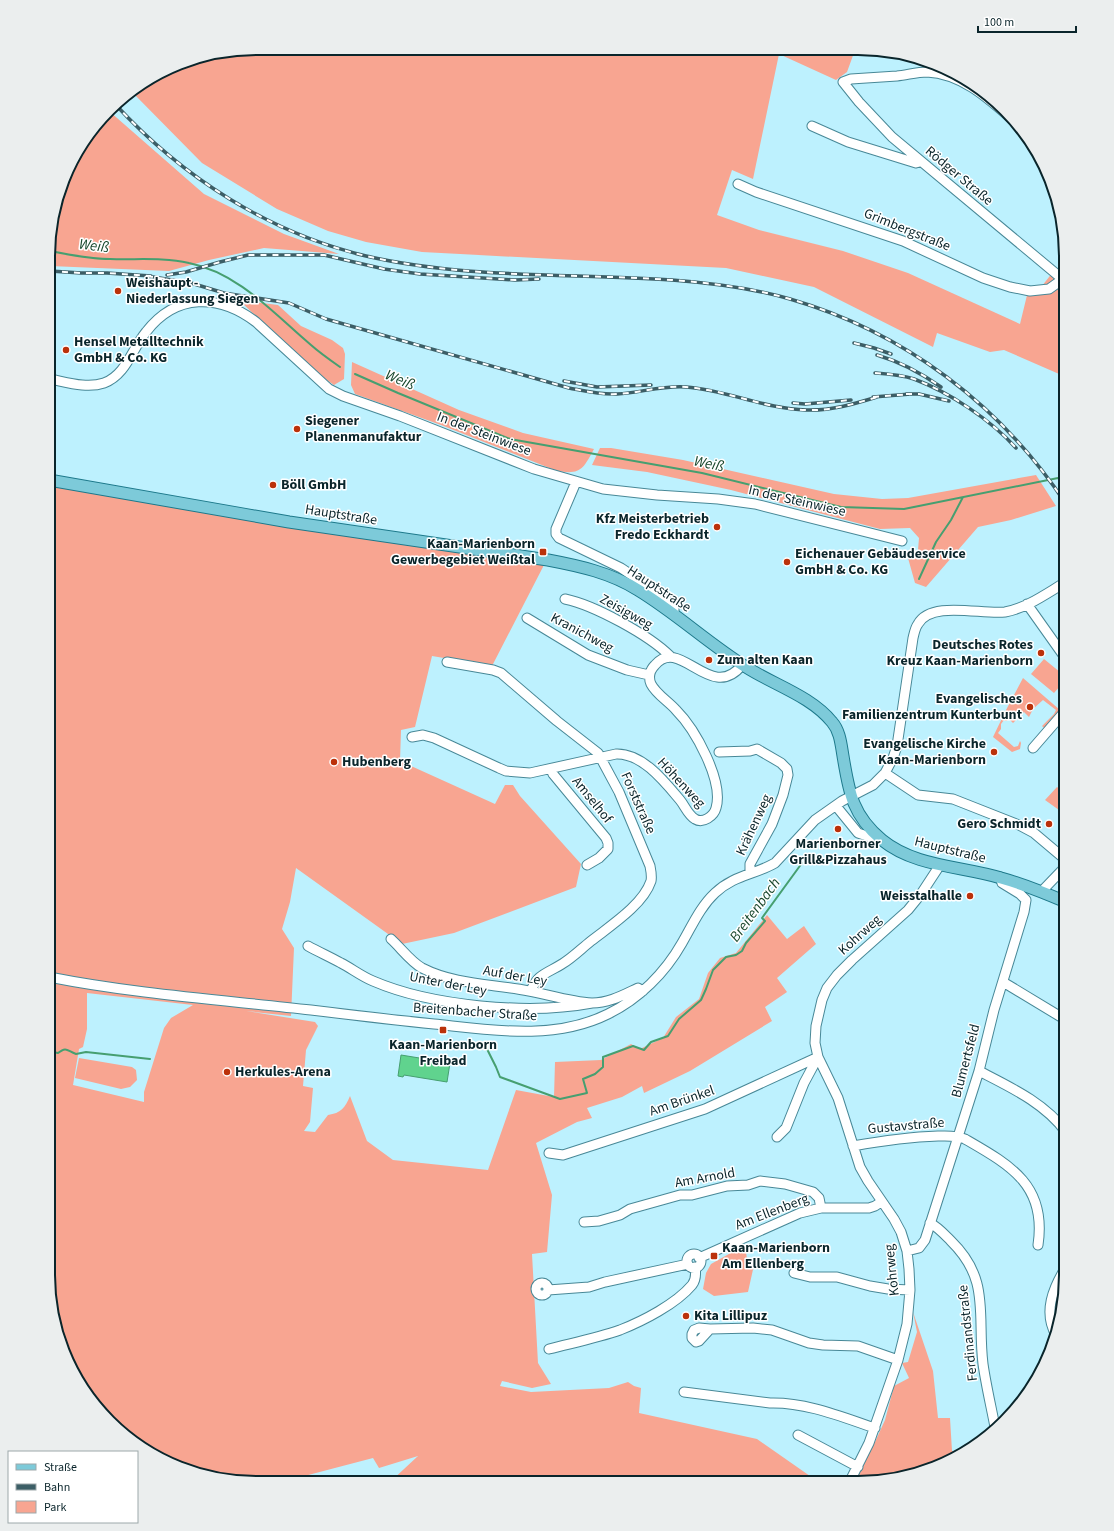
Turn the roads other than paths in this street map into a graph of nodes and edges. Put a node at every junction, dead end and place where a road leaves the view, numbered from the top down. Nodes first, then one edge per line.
1 (950, 77) edge
2 (812, 126) dead end
3 (920, 162) junction
4 (738, 184) dead end
5 (1059, 277) edge
6 (1059, 283) edge
7 (55, 380) edge
8 (55, 481) edge
9 (576, 482) junction
10 (902, 542) dead end
11 (1059, 586) edge
12 (565, 599) dead end
13 (1027, 604) junction
14 (674, 615) junction
15 (527, 618) dead end
16 (1059, 649) edge
17 (670, 656) junction
18 (447, 662) dead end
19 (742, 665) junction
20 (649, 674) junction
21 (1059, 718) edge
22 (412, 737) dead end
23 (1033, 748) dead end
24 (719, 752) dead end
25 (601, 758) junction
26 (551, 769) junction
27 (885, 773) junction
28 (851, 797) junction
29 (836, 806) junction
30 (876, 834) junction
31 (1059, 854) edge
32 (587, 865) dead end
33 (940, 865) junction
34 (750, 872) junction
35 (1059, 873) edge
36 (1000, 877) junction
37 (1042, 891) junction
38 (1059, 899) edge
39 (391, 939) dead end
40 (308, 946) dead end
41 (55, 978) edge
42 (1003, 982) junction
43 (531, 991) junction
44 (643, 991) junction
45 (592, 1002) junction
46 (1059, 1016) edge
47 (818, 1057) junction
48 (979, 1071) junction
49 (1059, 1122) edge
50 (959, 1136) junction
51 (776, 1137) dead end
52 (853, 1146) junction
53 (548, 1153) dead end
54 (881, 1202) junction
55 (821, 1208) junction
56 (584, 1222) dead end
57 (930, 1224) junction
58 (1038, 1245) dead end
59 (907, 1251) junction
60 (691, 1266) junction
61 (794, 1273) dead end
62 (1059, 1280) edge
63 (548, 1290) dead end
64 (910, 1290) junction
65 (1052, 1326) edge
66 (710, 1329) dead end
67 (549, 1349) dead end
68 (898, 1360) junction
69 (684, 1392) dead end
70 (994, 1423) edge
71 (875, 1428) junction
72 (798, 1435) dead end
73 (858, 1467) junction
74 (853, 1476) edge

1 - 3 street, Rödger Straße
2 - 3 street
3 - 5 street, Rödger Straße
4 - 6 street, Grimbergstraße
7 - 9 street, In der Steinwiese
8 - 14 main road, Hauptstraße
9 - 10 street, In der Steinwiese
9 - 14 street
11 - 13 street
12 - 17 street, Zeisigweg
13 - 16 street
13 - 27 street
14 - 19 main road, Hauptstraße
15 - 20 street, Kranichweg
17 - 19 street
17 - 20 street
18 - 25 street, Forststraße
19 - 28 main road, Hauptstraße
20 - 25 street, Höhenweg
21 - 23 street
22 - 26 street, Höhenweg
24 - 34 street, Krähenweg
25 - 26 street, Höhenweg
25 - 43 street, Forststraße
26 - 32 street, Amselhof
27 - 28 street, Breitenbacher Straße
27 - 31 street
28 - 29 street, Breitenbacher Straße
28 - 30 main road, Hauptstraße
29 - 30 street
29 - 34 street, Breitenbacher Straße
30 - 33 main road, Hauptstraße
33 - 36 main road, Hauptstraße
33 - 47 street, Kohrweg
34 - 44 street, Breitenbacher Straße
35 - 37 street
36 - 37 main road, Hauptstraße
36 - 42 street, Blumertsfeld
37 - 38 main road, Hauptstraße
39 - 43 street, Auf der Ley
40 - 45 street, Unter der Ley
41 - 44 street, Breitenbacher Straße
42 - 46 street
42 - 48 street, Blumertsfeld
43 - 45 street, Auf der Ley
44 - 45 street, Auf der Ley
47 - 51 street
47 - 52 street, Kohrweg
47 - 53 street, Am Brünkel
48 - 49 street
48 - 50 street, Blumertsfeld
50 - 52 street, Gustavstraße
50 - 57 street, Blumertsfeld
50 - 58 street, Gustavstraße
52 - 54 street, Kohrweg
54 - 55 street, Am Ellenberg
54 - 59 street, Kohrweg
55 - 56 street, Am Arnold
55 - 60 street, Am Ellenberg
57 - 59 street, Blumertsfeld
57 - 70 street, Ferdinandstraße
59 - 64 street, Kohrweg
60 - 63 street
60 - 67 street, Am Ellenberg
61 - 64 street
62 - 65 street
64 - 68 street, Kohrweg
66 - 68 street
68 - 71 street, Kohrweg
69 - 71 street
71 - 73 street, Kohrweg
72 - 73 street
73 - 74 street, Kohrweg

